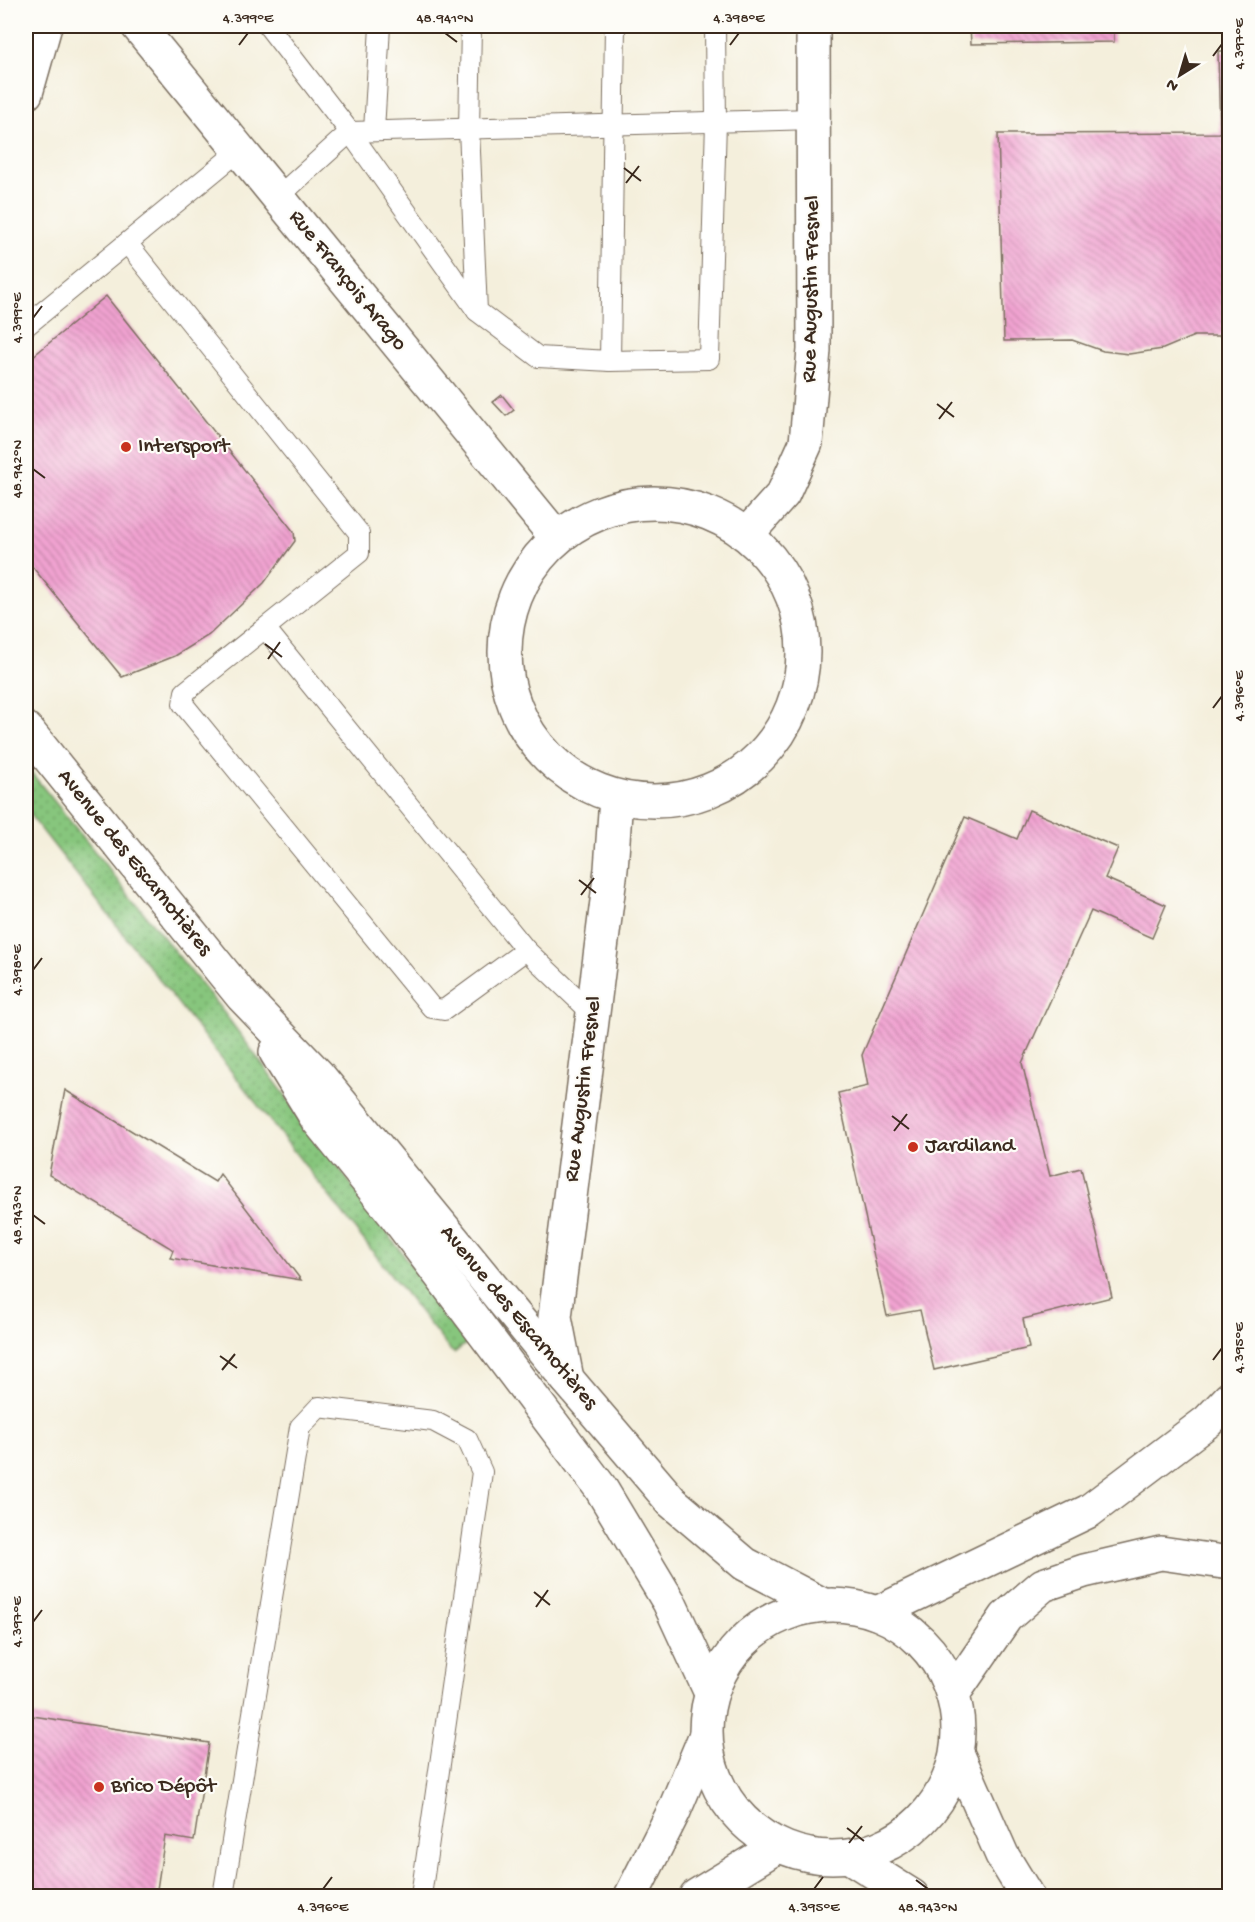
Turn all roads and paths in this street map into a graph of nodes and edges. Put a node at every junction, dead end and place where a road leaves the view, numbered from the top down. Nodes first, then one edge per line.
1 (45, 26) edge
2 (138, 26) edge
3 (268, 26) edge
4 (380, 26) edge
5 (471, 26) edge
6 (615, 26) edge
7 (715, 26) edge
8 (813, 26) edge
9 (26, 93) edge
10 (813, 119) junction
11 (716, 122) junction
12 (615, 124) junction
13 (469, 129) junction
14 (374, 131) junction
15 (350, 132) junction
16 (240, 150) junction
17 (278, 196) junction
18 (127, 243) junction
19 (477, 311) junction
20 (26, 326) edge
21 (610, 362) junction
22 (747, 534) junction
23 (556, 537) junction
24 (265, 628) junction
25 (26, 729) edge
26 (616, 798) junction
27 (526, 950) junction
28 (242, 996) junction
29 (593, 1014) junction
30 (567, 1379) junction
31 (1230, 1398) edge
32 (1230, 1563) edge
33 (823, 1605) junction
34 (877, 1613) junction
35 (711, 1693) junction
36 (953, 1694) junction
37 (705, 1737) junction
38 (957, 1753) junction
39 (778, 1846) junction
40 (850, 1857) junction
41 (223, 1896) edge
42 (421, 1896) edge
43 (631, 1896) edge
44 (696, 1896) edge
45 (912, 1896) edge
46 (1027, 1896) edge

1 - 9 main road
2 - 16 main road, Rue François Arago
3 - 15 lane
4 - 14 lane
5 - 13 lane
6 - 12 lane
7 - 11 lane
8 - 10 main road, Rue Augustin Fresnel
10 - 11 lane
10 - 22 main road, Rue Augustin Fresnel
11 - 12 lane
11 - 21 lane
12 - 13 lane
12 - 21 lane
13 - 14 lane
13 - 19 lane
14 - 15 lane
15 - 17 lane
15 - 19 lane
16 - 17 main road, Rue François Arago
16 - 18 lane
17 - 23 main road, Rue François Arago
18 - 20 lane
18 - 24 lane
19 - 21 lane
22 - 23 main road
22 - 26 main road
23 - 26 main road
24 - 27 lane
24 - 27 lane
25 - 28 main road, Avenue des Escarnotières
26 - 29 main road, Rue Augustin Fresnel
27 - 29 lane
28 - 30 main road, Avenue des Escarnotières
28 - 35 main road, Avenue des Escarnotières
29 - 30 main road, Rue Augustin Fresnel
30 - 33 main road, Avenue des Escarnotières
31 - 34 main road
32 - 36 main road
33 - 34 main road
33 - 35 main road
34 - 36 main road
35 - 37 main road
36 - 38 main road
37 - 39 main road
37 - 43 main road
38 - 40 main road
38 - 46 main road
39 - 40 main road
39 - 44 main road
40 - 45 main road
41 - 42 lane

